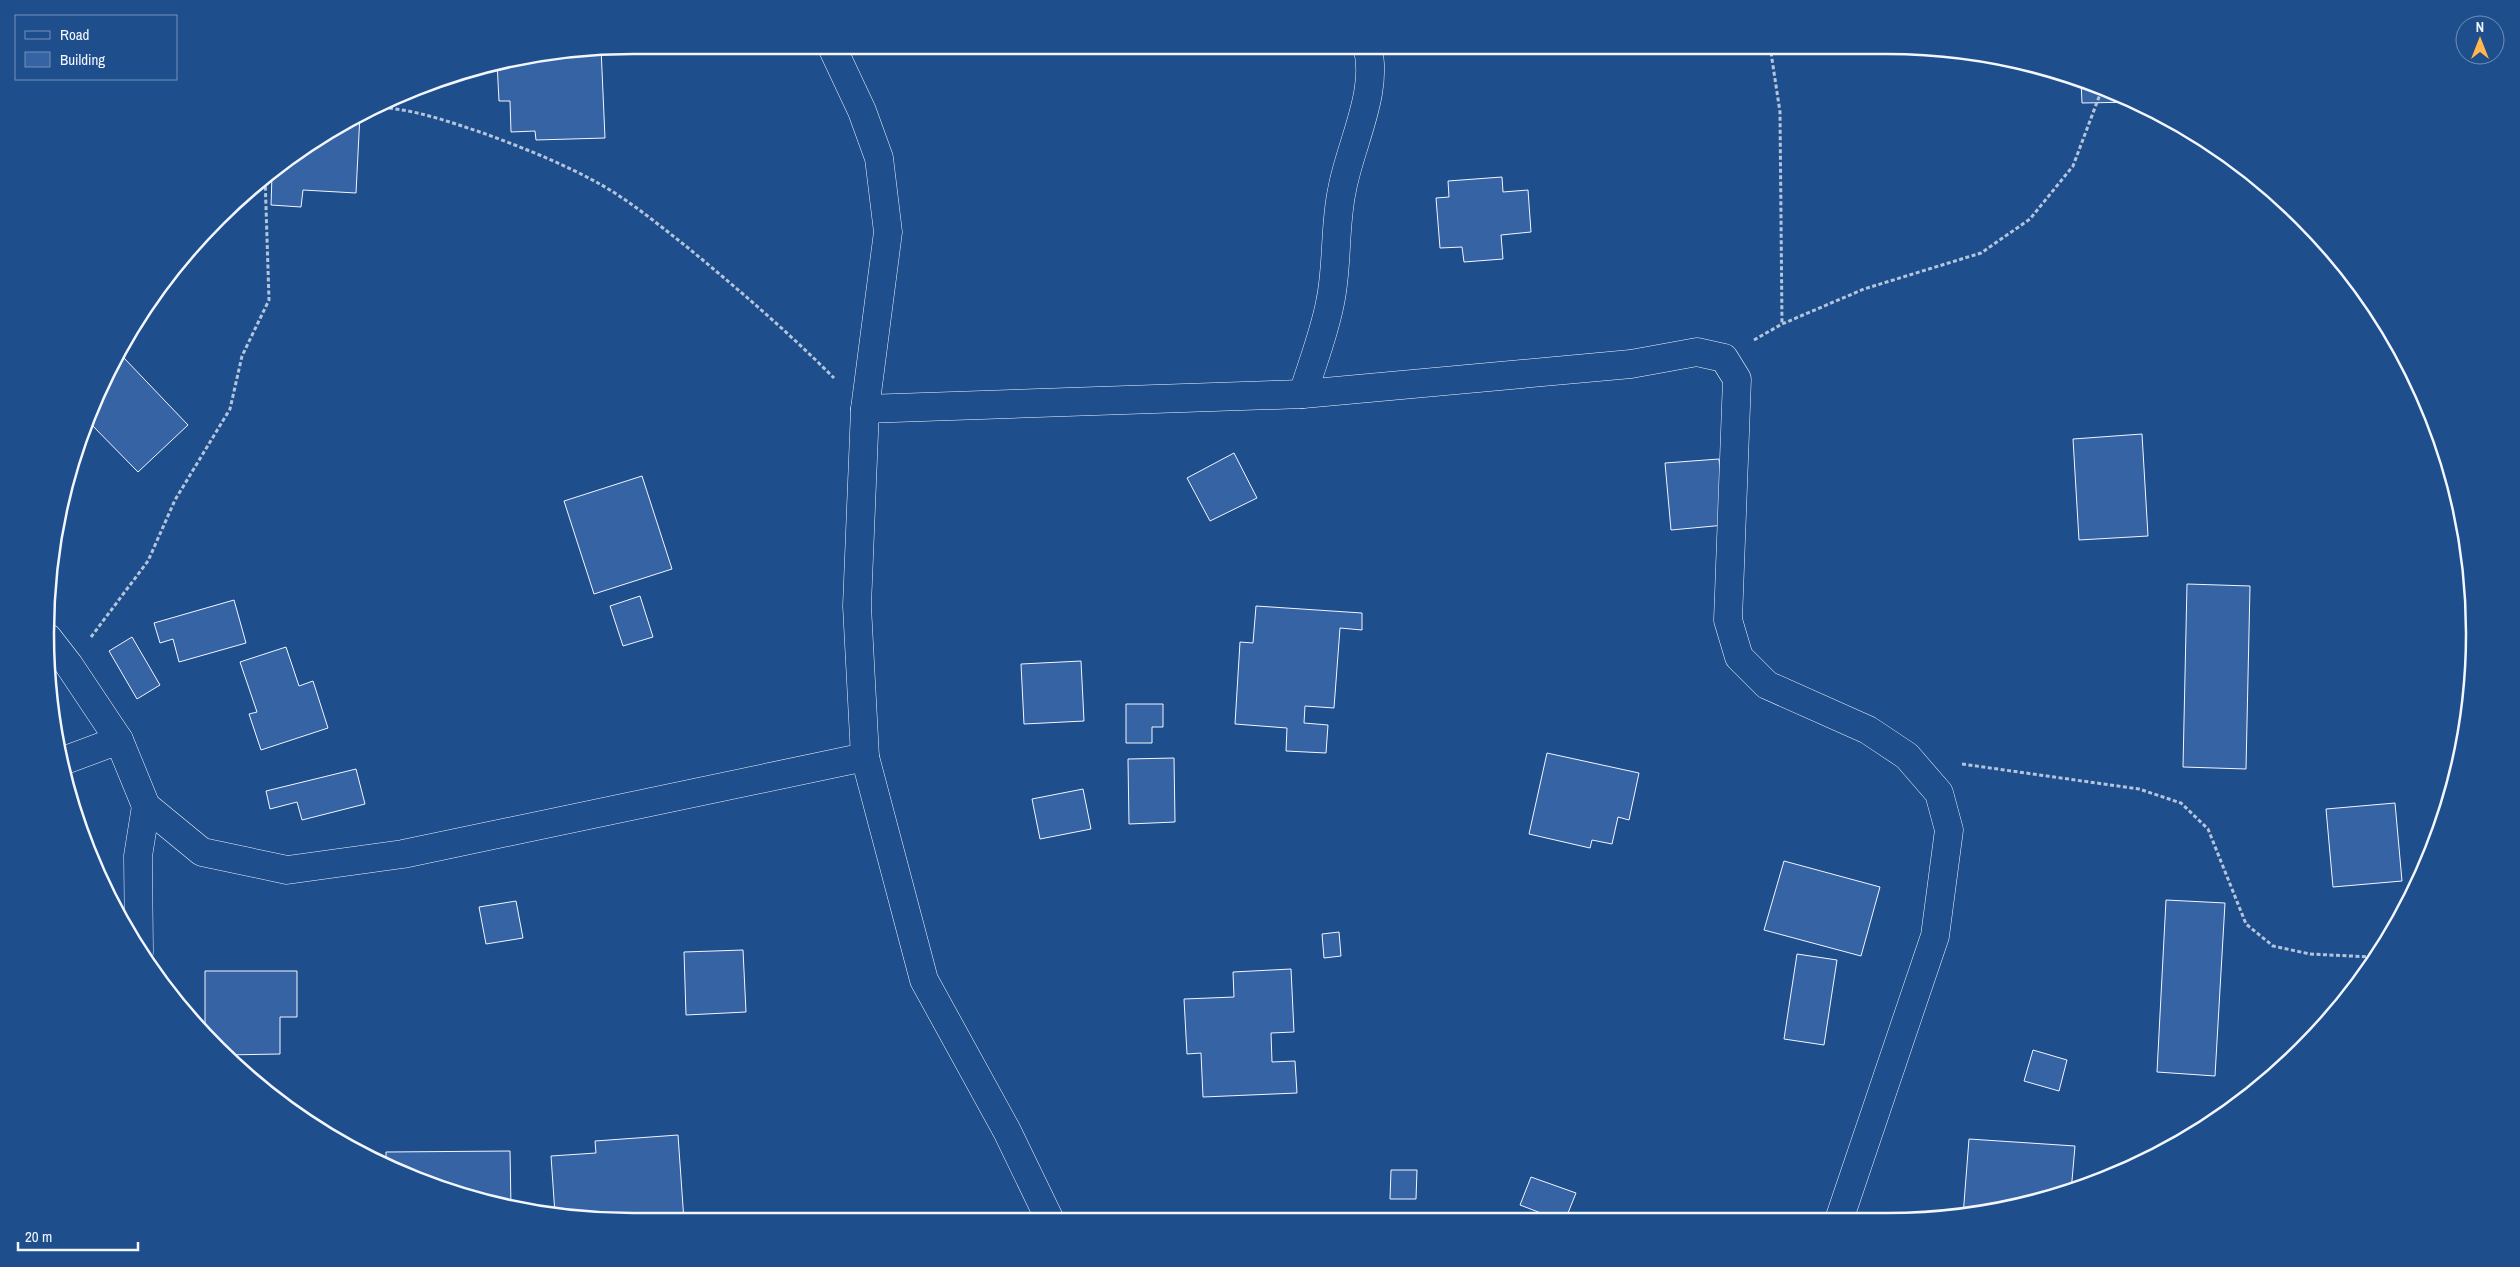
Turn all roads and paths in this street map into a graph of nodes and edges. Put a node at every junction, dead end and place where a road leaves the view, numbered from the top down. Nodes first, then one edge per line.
1 (836, 54) edge
2 (1370, 54) edge
3 (1771, 54) edge
4 (2100, 95) edge
5 (391, 108) edge
6 (266, 186) edge
7 (1782, 324) junction
8 (1724, 358) junction
9 (1303, 394) junction
10 (865, 409) junction
11 (54, 646) edge
12 (69, 665) junction
13 (119, 740) junction
14 (1907, 756) junction
15 (865, 757) junction
16 (68, 759) edge
17 (146, 806) junction
18 (140, 937) edge
19 (2368, 957) edge
20 (1047, 1213) edge
21 (1841, 1213) edge

1 - 10 street
2 - 9 street
3 - 7 path
4 - 7 path
5 - 10 path
6 - 12 path
7 - 8 path
8 - 9 street
8 - 14 street
9 - 10 street
10 - 15 street
11 - 12 street
12 - 13 street
13 - 16 street
13 - 17 street
14 - 19 path
14 - 21 street
15 - 17 street
15 - 20 street
17 - 18 street

